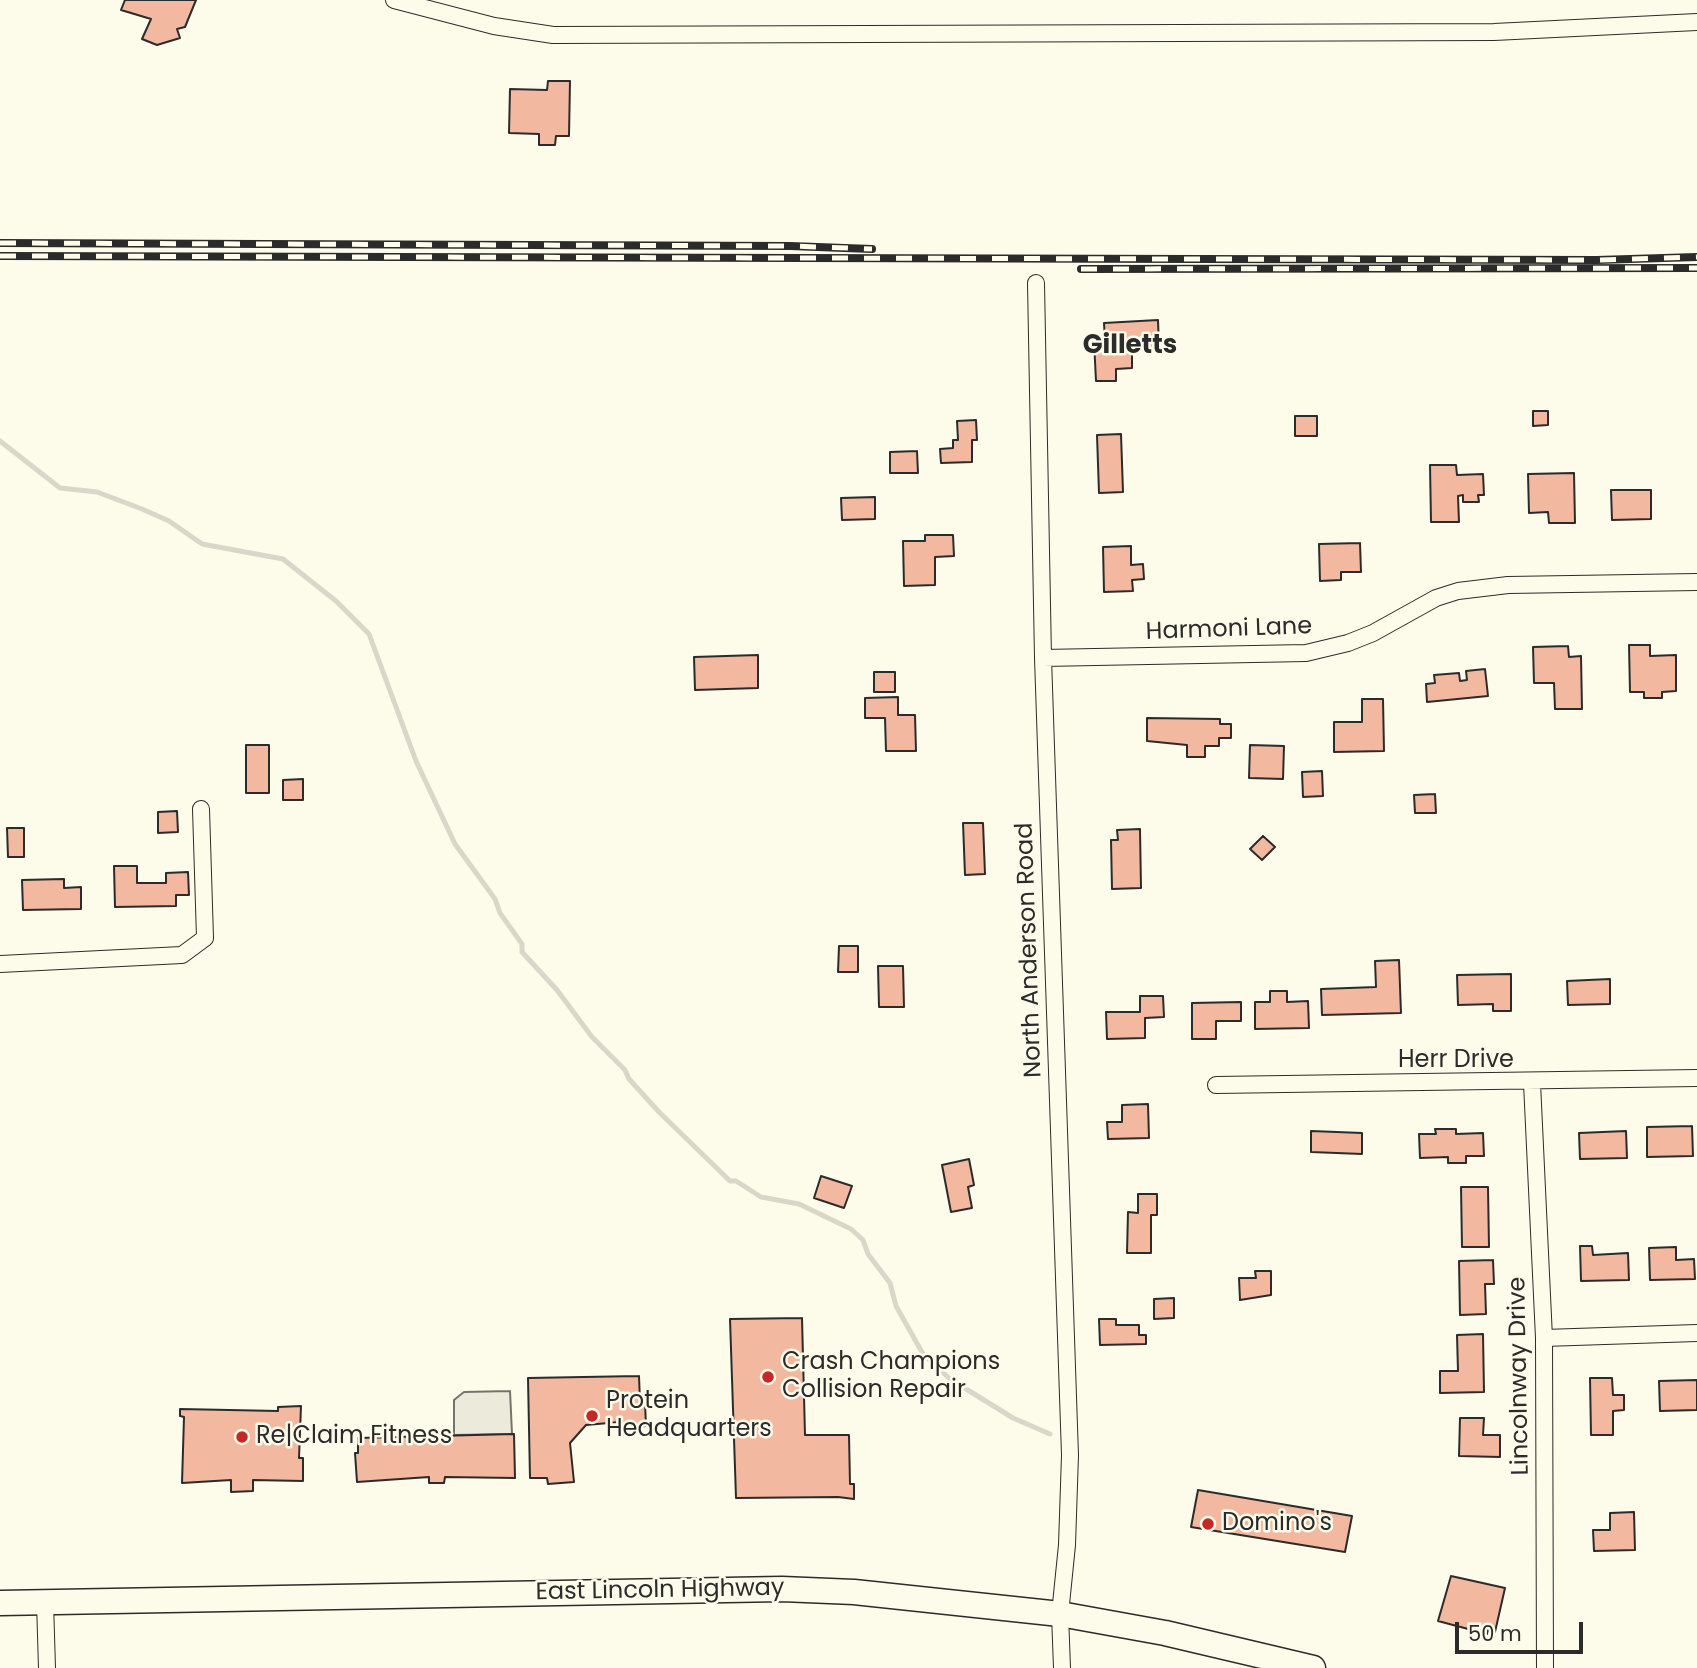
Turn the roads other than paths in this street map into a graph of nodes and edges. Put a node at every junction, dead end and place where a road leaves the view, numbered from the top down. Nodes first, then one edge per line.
1 (394, 0) edge
2 (1697, 22) edge
3 (1036, 283) dead end
4 (1697, 582) edge
5 (1043, 658) junction
6 (201, 809) dead end
7 (0, 964) edge
8 (1697, 1079) edge
9 (1532, 1083) junction
10 (1216, 1085) dead end
11 (1697, 1333) edge
12 (1544, 1338) junction
13 (46, 1602) junction
14 (0, 1603) edge
15 (1060, 1614) junction
16 (47, 1668) edge
17 (1062, 1668) edge
18 (1313, 1668) edge
19 (1545, 1668) edge

1 - 2 street
3 - 5 street, North Anderson Road
4 - 5 street, Harmoni Lane
5 - 15 street, North Anderson Road
6 - 7 street
8 - 9 street, Herr Drive
9 - 10 street, Herr Drive
9 - 12 street, Lincolnway Drive
11 - 12 street
12 - 19 street, Lincolnway Drive
13 - 14 main road, East Lincoln Highway
13 - 15 main road, East Lincoln Highway
13 - 16 street
15 - 17 street, North Anderson Road
15 - 18 main road, East Lincoln Highway

